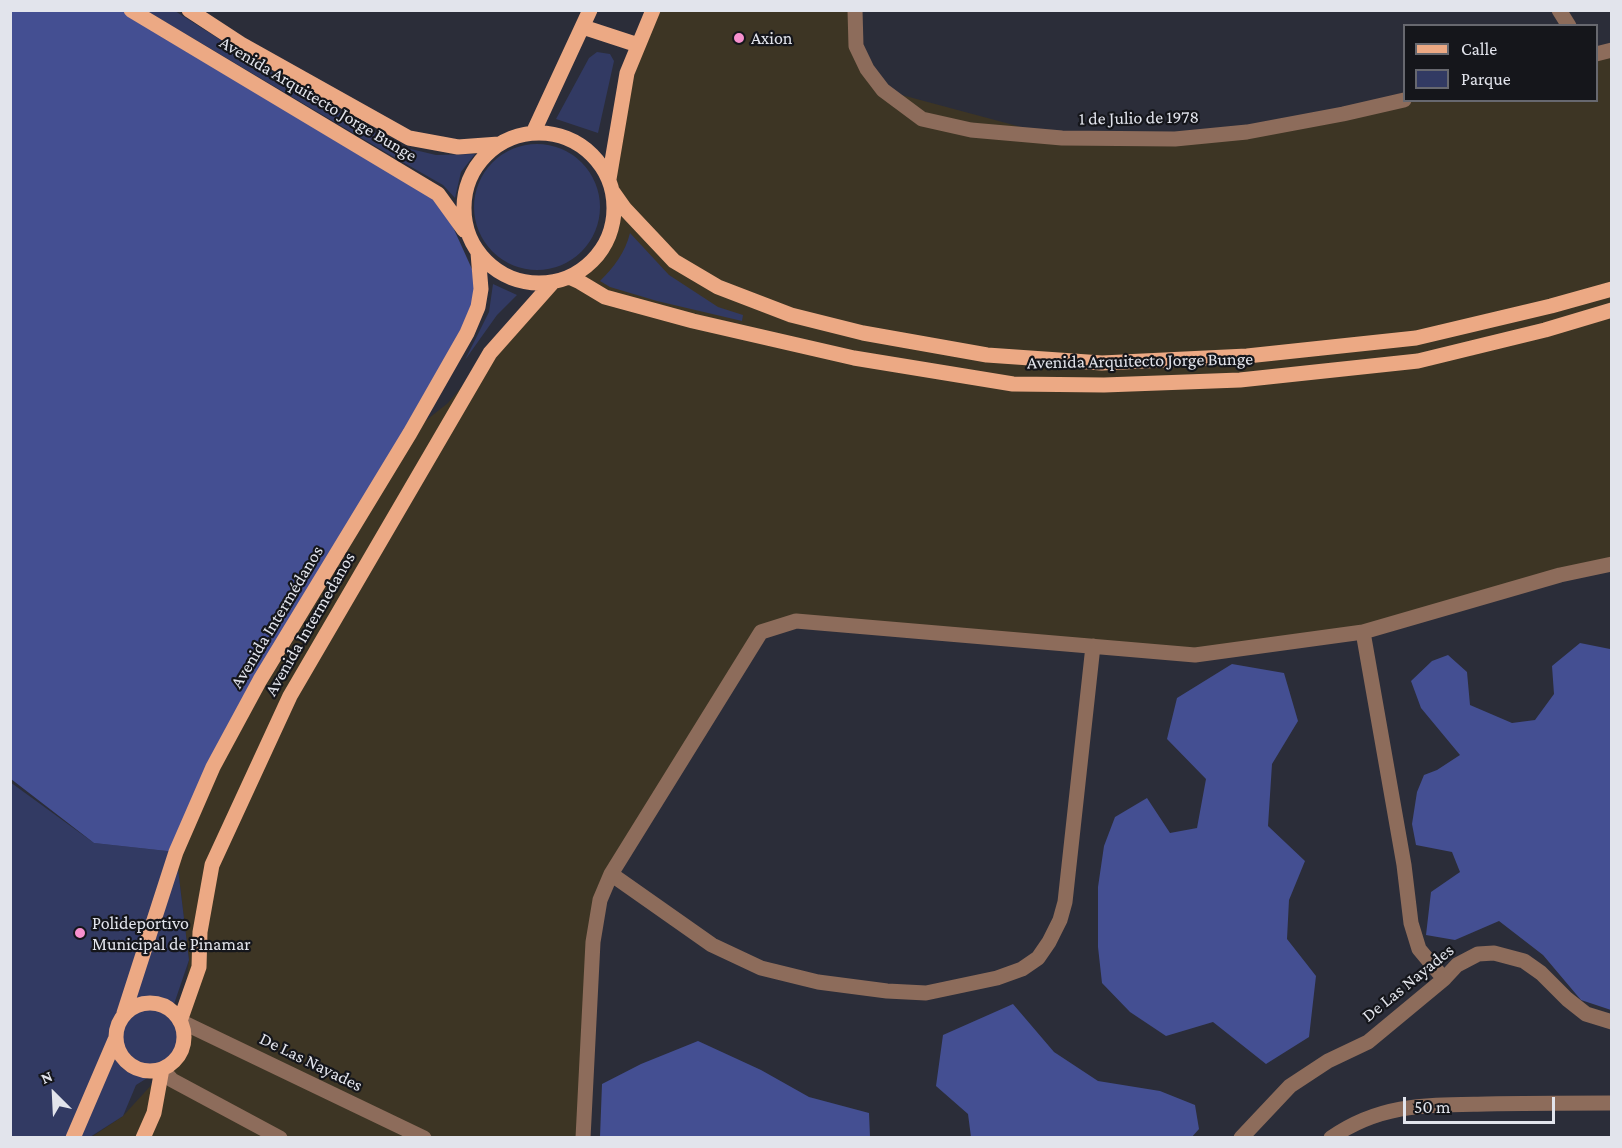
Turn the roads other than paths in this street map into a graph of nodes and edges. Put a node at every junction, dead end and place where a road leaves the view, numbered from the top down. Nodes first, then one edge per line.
1 (131, 10) edge
2 (189, 10) edge
3 (590, 10) edge
4 (652, 10) edge
5 (855, 10) edge
6 (1559, 10) edge
7 (1568, 24) edge
8 (583, 27) junction
9 (638, 45) junction
10 (1403, 100) edge
11 (533, 133) junction
12 (499, 144) junction
13 (611, 185) junction
14 (469, 238) junction
15 (478, 253) junction
16 (569, 277) junction
17 (553, 282) junction
18 (1611, 289) edge
19 (1611, 310) edge
20 (1611, 564) edge
21 (1363, 632) junction
22 (1093, 646) junction
23 (611, 874) junction
24 (1444, 979) junction
25 (124, 1013) junction
26 (180, 1021) junction
27 (1611, 1022) edge
28 (115, 1040) junction
29 (162, 1069) junction
30 (1611, 1103) edge
31 (73, 1137) edge
32 (143, 1137) edge
33 (280, 1137) edge
34 (424, 1137) edge
35 (583, 1137) edge
36 (1241, 1137) edge
37 (1331, 1137) edge

1 - 14 main road, Avenida Arquitecto Jorge Bunge
2 - 12 main road, Avenida Arquitecto Jorge Bunge
3 - 8 main road
4 - 9 main road
5 - 10 street, 1 de Julio de 1978
6 - 7 street
8 - 9 main road
8 - 11 main road
9 - 13 main road
11 - 12 main road
11 - 13 main road
12 - 14 main road
13 - 16 main road
13 - 18 main road, Avenida Arquitecto Jorge Bunge
14 - 15 main road
15 - 17 main road
15 - 25 main road, Avenida Intermédanos
16 - 17 main road
16 - 19 main road, Avenida Arquitecto Jorge Bunge
17 - 26 main road, Avenida Intermedanos
20 - 21 street
21 - 22 street
21 - 24 street
22 - 23 street
22 - 23 street
23 - 35 street
24 - 27 street, De Las Nayades
24 - 36 street, De Las Nayades
25 - 26 main road
25 - 28 main road
26 - 29 main road
26 - 34 street, De Las Nayades
28 - 29 main road
28 - 31 main road
29 - 32 main road
29 - 33 street
30 - 37 street

